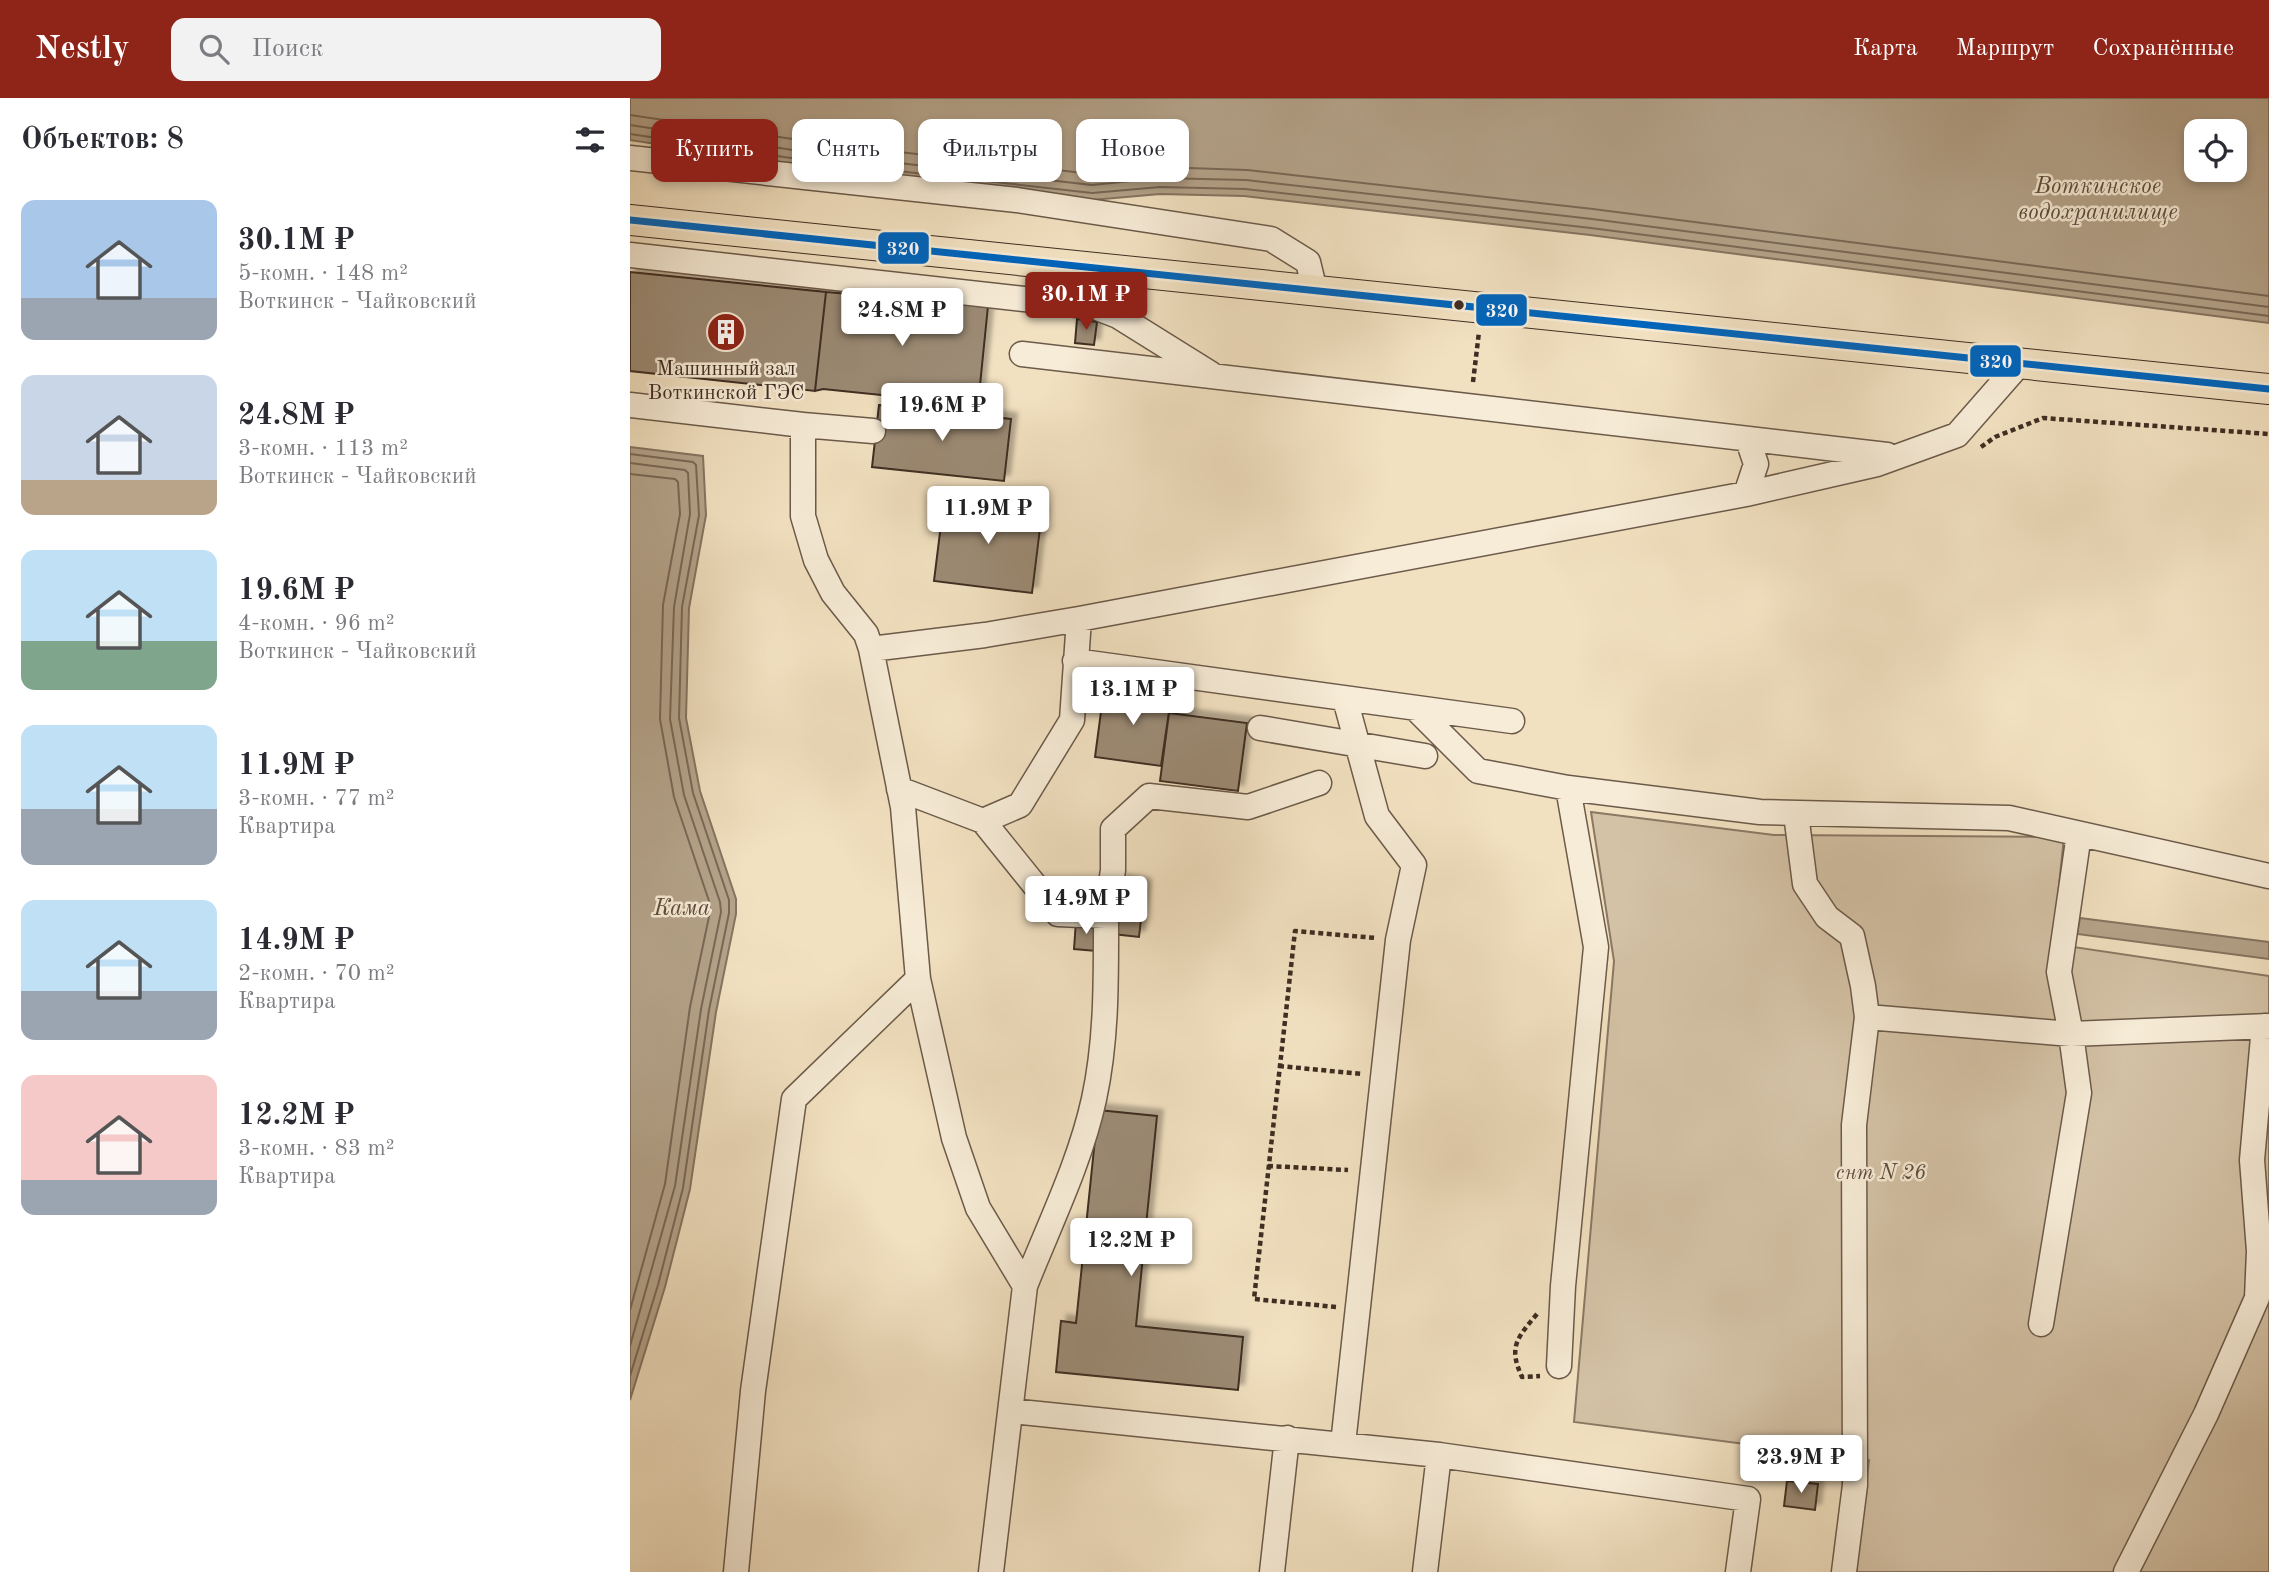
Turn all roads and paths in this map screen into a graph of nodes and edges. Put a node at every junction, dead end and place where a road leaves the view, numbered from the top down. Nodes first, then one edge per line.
1 (630, 158) edge
2 (630, 220) edge
3 (630, 255) edge
4 (1315, 291) junction
5 (1481, 309) junction
6 (1022, 354) dead end
7 (2021, 362) junction
8 (1217, 378) junction
9 (2269, 389) edge
10 (630, 405) edge
11 (1470, 407) junction
12 (803, 425) junction
13 (873, 431) dead end
14 (2269, 434) edge
15 (1748, 440) junction
16 (1973, 453) dead end
17 (1898, 456) junction
18 (1746, 494) junction
19 (1079, 619) junction
20 (871, 649) junction
21 (1075, 661) junction
22 (1345, 699) junction
23 (1415, 708) junction
24 (1511, 721) dead end
25 (1260, 728) dead end
26 (1358, 743) junction
27 (1425, 756) dead end
28 (1320, 783) dead end
29 (1568, 788) junction
30 (899, 789) junction
31 (1796, 814) junction
32 (983, 821) junction
33 (2079, 834) junction
34 (2269, 876) edge
35 (1106, 916) junction
36 (1398, 940) junction
37 (918, 979) junction
38 (1867, 1017) junction
39 (2267, 1026) edge
40 (2071, 1034) junction
41 (1279, 1066) junction
42 (1383, 1076) junction
43 (1268, 1166) junction
44 (1374, 1171) junction
45 (1025, 1286) junction
46 (1359, 1309) junction
47 (2041, 1324) dead end
48 (1559, 1366) dead end
49 (1011, 1411) junction
50 (1287, 1438) junction
51 (1343, 1444) junction
52 (1439, 1455) junction
53 (736, 1572) edge
54 (991, 1572) edge
55 (1272, 1572) edge
56 (1425, 1572) edge
57 (1738, 1572) edge
58 (1844, 1572) edge
59 (2126, 1572) edge

1 - 4 lane
2 - 4 main road
3 - 8 lane
4 - 5 main road
5 - 7 main road
5 - 11 path
6 - 8 lane
7 - 9 main road
7 - 17 lane
8 - 11 lane
10 - 12 lane
11 - 15 lane
12 - 13 lane
12 - 20 lane
14 - 16 path
15 - 17 lane
15 - 18 lane
17 - 18 lane
18 - 19 lane
19 - 20 lane
19 - 21 lane
20 - 30 lane
21 - 22 lane
21 - 32 lane
22 - 23 lane
22 - 26 lane
23 - 24 lane
23 - 29 lane
25 - 26 lane
26 - 27 lane
26 - 36 lane
28 - 35 lane
29 - 31 lane
29 - 48 lane
30 - 32 lane
30 - 37 lane
31 - 33 lane
31 - 38 lane
32 - 35 lane
33 - 34 lane
33 - 40 lane
35 - 45 lane
36 - 41 path
36 - 42 lane
37 - 45 lane
37 - 53 lane
38 - 40 lane
38 - 58 lane
39 - 40 lane
39 - 59 lane
40 - 47 lane
41 - 42 path
41 - 43 path
42 - 44 lane
43 - 44 path
43 - 46 path
44 - 46 lane
45 - 49 lane
46 - 51 lane
49 - 50 lane
49 - 54 lane
50 - 51 lane
50 - 55 lane
51 - 52 lane
52 - 56 lane
52 - 57 lane

